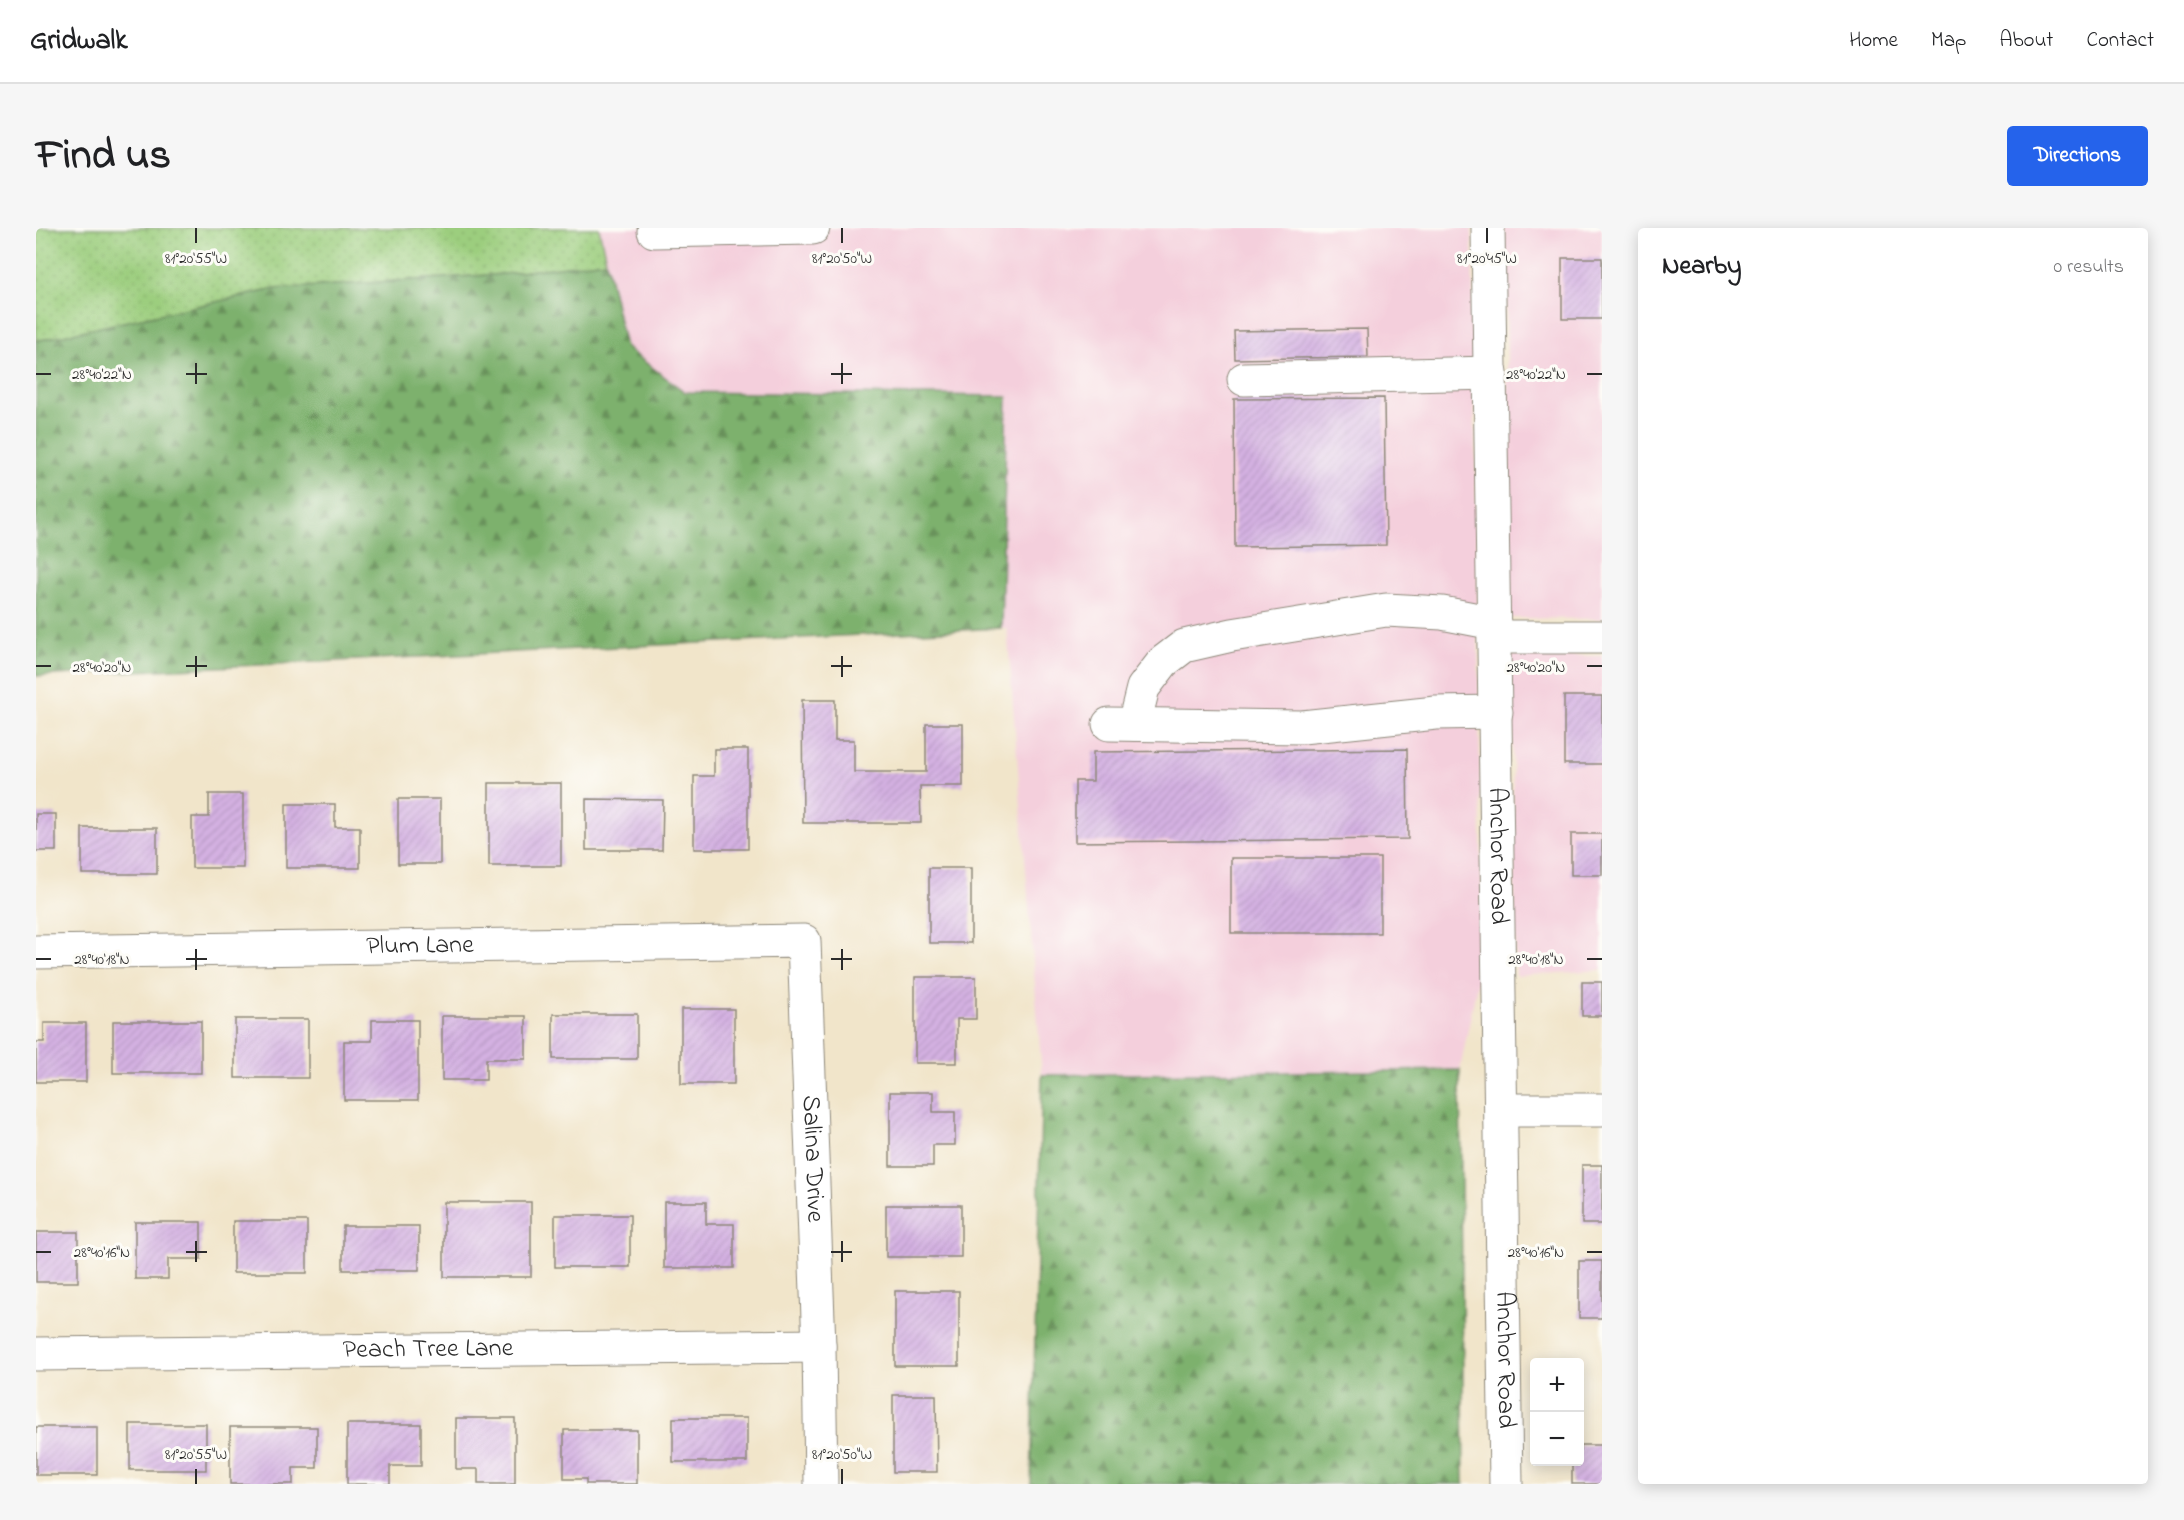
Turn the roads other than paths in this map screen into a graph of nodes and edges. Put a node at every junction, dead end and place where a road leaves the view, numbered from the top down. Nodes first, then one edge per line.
1 (813, 228) edge
2 (1488, 228) edge
3 (654, 231) dead end
4 (1491, 373) junction
5 (1244, 379) dead end
6 (1495, 630) junction
7 (1602, 637) edge
8 (1496, 712) junction
9 (804, 942) joint
10 (36, 952) edge
11 (1502, 1110) junction
12 (1602, 1110) edge
13 (819, 1346) junction
14 (36, 1354) edge
15 (821, 1484) edge
16 (1506, 1484) edge

1 - 3 street
2 - 4 street, Anchor Road
4 - 5 street
4 - 6 street, Anchor Road
6 - 7 street
6 - 8 street, Anchor Road
6 - 8 street
8 - 11 street, Anchor Road
9 - 10 street, Plum Lane
9 - 13 street, Salina Drive
11 - 12 street
11 - 16 street, Anchor Road
13 - 14 street, Peach Tree Lane
13 - 15 street, Salina Drive

